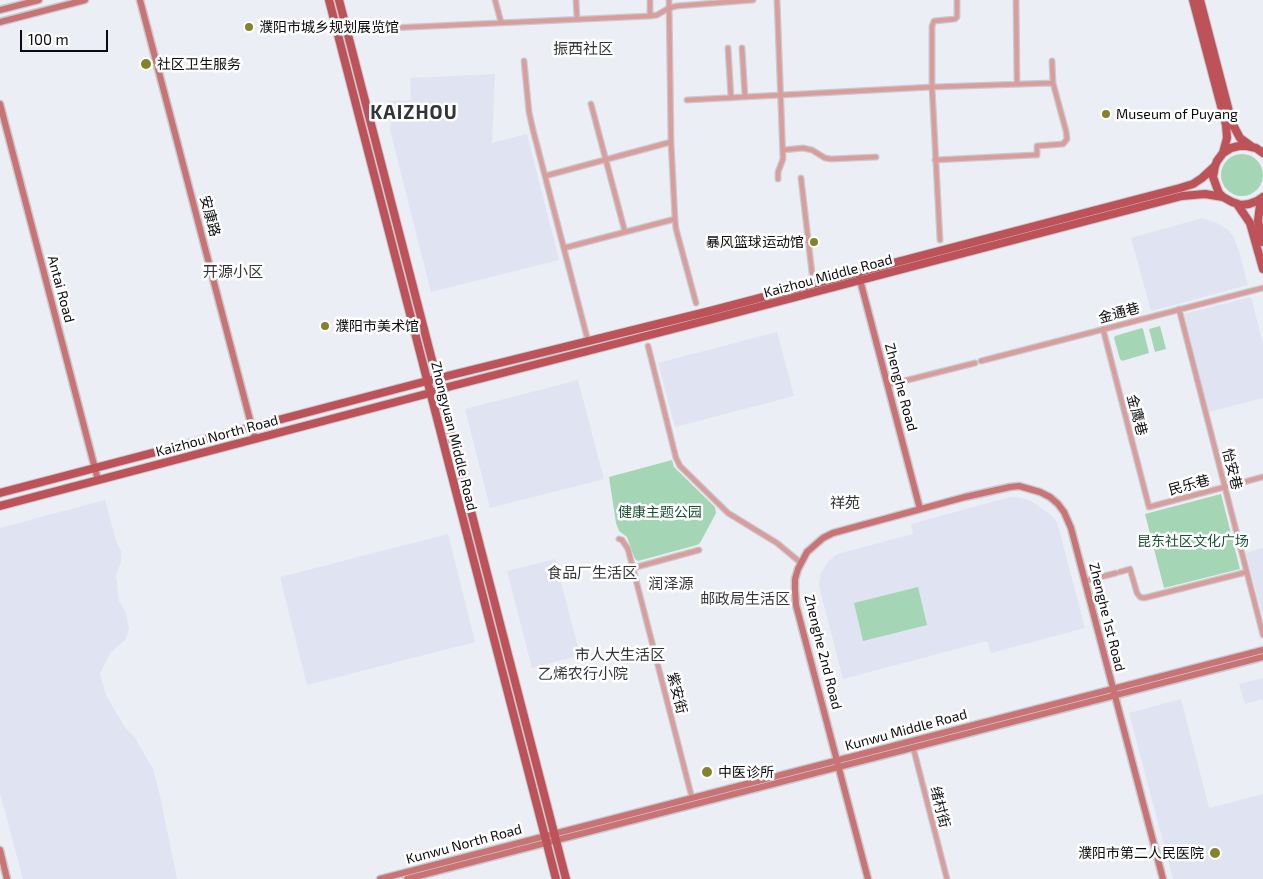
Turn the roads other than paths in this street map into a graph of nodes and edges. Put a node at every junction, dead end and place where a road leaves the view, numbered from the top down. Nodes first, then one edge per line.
1 (39, 0) edge
2 (84, 0) edge
3 (140, 0) edge
4 (329, 0) edge
5 (339, 0) edge
6 (495, 0) edge
7 (576, 0) edge
8 (650, 0) edge
9 (669, 0) edge
10 (753, 0) edge
11 (777, 0) edge
12 (956, 0) edge
13 (1016, 0) edge
14 (1193, 0) edge
15 (1200, 0) edge
16 (669, 8) junction
17 (0, 10) edge
18 (650, 16) junction
19 (577, 19) junction
20 (0, 22) edge
21 (501, 22) junction
22 (347, 30) junction
23 (728, 48) dead end
24 (742, 48) dead end
25 (1052, 61) dead end
26 (524, 62) dead end
27 (1053, 83) junction
28 (1018, 84) junction
29 (932, 87) junction
30 (780, 96) junction
31 (745, 97) junction
32 (731, 98) junction
33 (686, 100) dead end
34 (0, 104) edge
35 (592, 104) dead end
36 (671, 142) junction
37 (1251, 146) junction
38 (783, 150) junction
39 (1224, 153) junction
40 (1263, 153) edge
41 (876, 157) dead end
42 (606, 160) junction
43 (935, 160) junction
44 (1215, 166) junction
45 (545, 176) junction
46 (801, 178) dead end
47 (778, 179) dead end
48 (1223, 197) junction
49 (1263, 197) edge
50 (1237, 204) junction
51 (675, 219) junction
52 (626, 232) junction
53 (940, 240) dead end
54 (1263, 242) edge
55 (564, 248) junction
56 (1263, 269) edge
57 (812, 273) dead end
58 (859, 276) junction
59 (1263, 288) edge
60 (696, 303) dead end
61 (1179, 310) junction
62 (1103, 329) junction
63 (588, 341) junction
64 (648, 346) dead end
65 (981, 361) dead end
66 (975, 363) dead end
67 (437, 379) junction
68 (427, 381) junction
69 (888, 385) junction
70 (440, 390) junction
71 (430, 393) junction
72 (252, 427) junction
73 (255, 439) junction
74 (95, 468) junction
75 (1263, 477) edge
76 (98, 480) junction
77 (1225, 487) junction
78 (0, 493) edge
79 (0, 506) edge
80 (1149, 507) joint
81 (920, 509) junction
82 (619, 539) dead end
83 (699, 550) dead end
84 (801, 563) junction
85 (633, 568) junction
86 (1247, 572) junction
87 (1085, 581) junction
88 (1263, 635) edge
89 (1263, 650) edge
90 (1263, 657) edge
91 (1113, 692) junction
92 (912, 744) junction
93 (838, 764) junction
94 (692, 798) junction
95 (556, 837) junction
96 (546, 840) junction
97 (0, 850) edge
98 (7, 879) edge
99 (380, 879) edge
100 (407, 879) edge
101 (556, 879) edge
102 (566, 879) edge
103 (868, 879) edge
104 (947, 879) edge
105 (1163, 879) edge

1 - 17 street
2 - 20 street
3 - 72 street, 安康路
4 - 68 main road, Zhongyuan Middle Road
5 - 22 main road, Zhongyuan Middle Road
6 - 21 street
7 - 19 street
8 - 18 street
9 - 16 street
10 - 16 street
11 - 30 street
12 - 29 street
13 - 28 street
14 - 39 main road
15 - 37 main road
16 - 18 street
16 - 36 street
18 - 19 street
19 - 21 street
21 - 22 street
22 - 67 main road, Zhongyuan Middle Road
23 - 32 street
24 - 31 street
25 - 27 street
26 - 45 street
27 - 28 street
27 - 43 street
28 - 29 street
29 - 30 street
29 - 43 street
30 - 31 street
30 - 38 street
31 - 32 street
32 - 33 street
34 - 74 street, Antai Road
35 - 42 street
36 - 42 street
36 - 51 street
37 - 39 main road
37 - 40 main road
38 - 41 street
38 - 47 street
39 - 44 main road, Kaizhou Middle Road
42 - 45 street
42 - 52 street
43 - 53 street
44 - 48 main road
44 - 58 main road, Kaizhou Middle Road
45 - 55 street
46 - 57 street
48 - 50 main road
48 - 58 main road, Kaizhou Middle Road
49 - 50 main road
49 - 54 main road
50 - 56 main road
51 - 52 street
51 - 60 street
52 - 55 street
55 - 63 street
58 - 63 main road, Kaizhou Middle Road
58 - 69 street, Zhenghe Road
58 - 70 main road, Kaizhou Middle Road
59 - 61 street, 金通巷
61 - 62 street, 金通巷
61 - 77 street, 怡安巷
62 - 65 street, 金通巷
62 - 80 street, 金鹰巷
63 - 67 main road, Kaizhou Middle Road
64 - 84 street
66 - 69 street
67 - 68 main road, Kaizhou North Road
67 - 70 main road, Zhongyuan Middle Road
68 - 71 main road, Zhongyuan Middle Road
68 - 72 main road, Kaizhou North Road
69 - 81 street, Zhenghe Road
70 - 71 main road, Kaizhou North Road
70 - 95 main road, Zhongyuan Middle Road
71 - 73 main road, Kaizhou North Road
71 - 96 main road, Zhongyuan Middle Road
72 - 73 street, 安康路
72 - 74 main road, Kaizhou North Road
73 - 76 main road, Kaizhou North Road
74 - 76 street, Antai Road
74 - 78 main road, Kaizhou North Road
75 - 77 street, 民乐巷
76 - 79 main road, Kaizhou North Road
77 - 80 street, 民乐巷
77 - 86 street, 怡安巷
81 - 84 street, Zhenghe 2nd Road
81 - 87 street, Zhenghe 1st Road
82 - 85 street, 紫安街
83 - 85 street
84 - 93 street, Zhenghe 2nd Road
85 - 94 street, 紫安街
86 - 87 street
86 - 88 street, 怡安巷
87 - 91 street, Zhenghe 1st Road
89 - 91 street, Kunwu Middle Road
90 - 91 street, Kunwu Middle Road
91 - 92 street, Kunwu Middle Road
91 - 105 street, Zhenghe 1st Road
92 - 93 street, Kunwu Middle Road
92 - 104 street, 绪村街
93 - 94 street, Kunwu Middle Road
93 - 95 street, Kunwu Middle Road
93 - 103 street, Zhenghe 2nd Road
94 - 95 street, Kunwu Middle Road
95 - 96 street, Kunwu North Road
95 - 102 main road, Zhongyuan Middle Road
96 - 99 street, Kunwu North Road
96 - 100 street, Kunwu North Road
96 - 101 main road, Zhongyuan Middle Road
97 - 98 street

